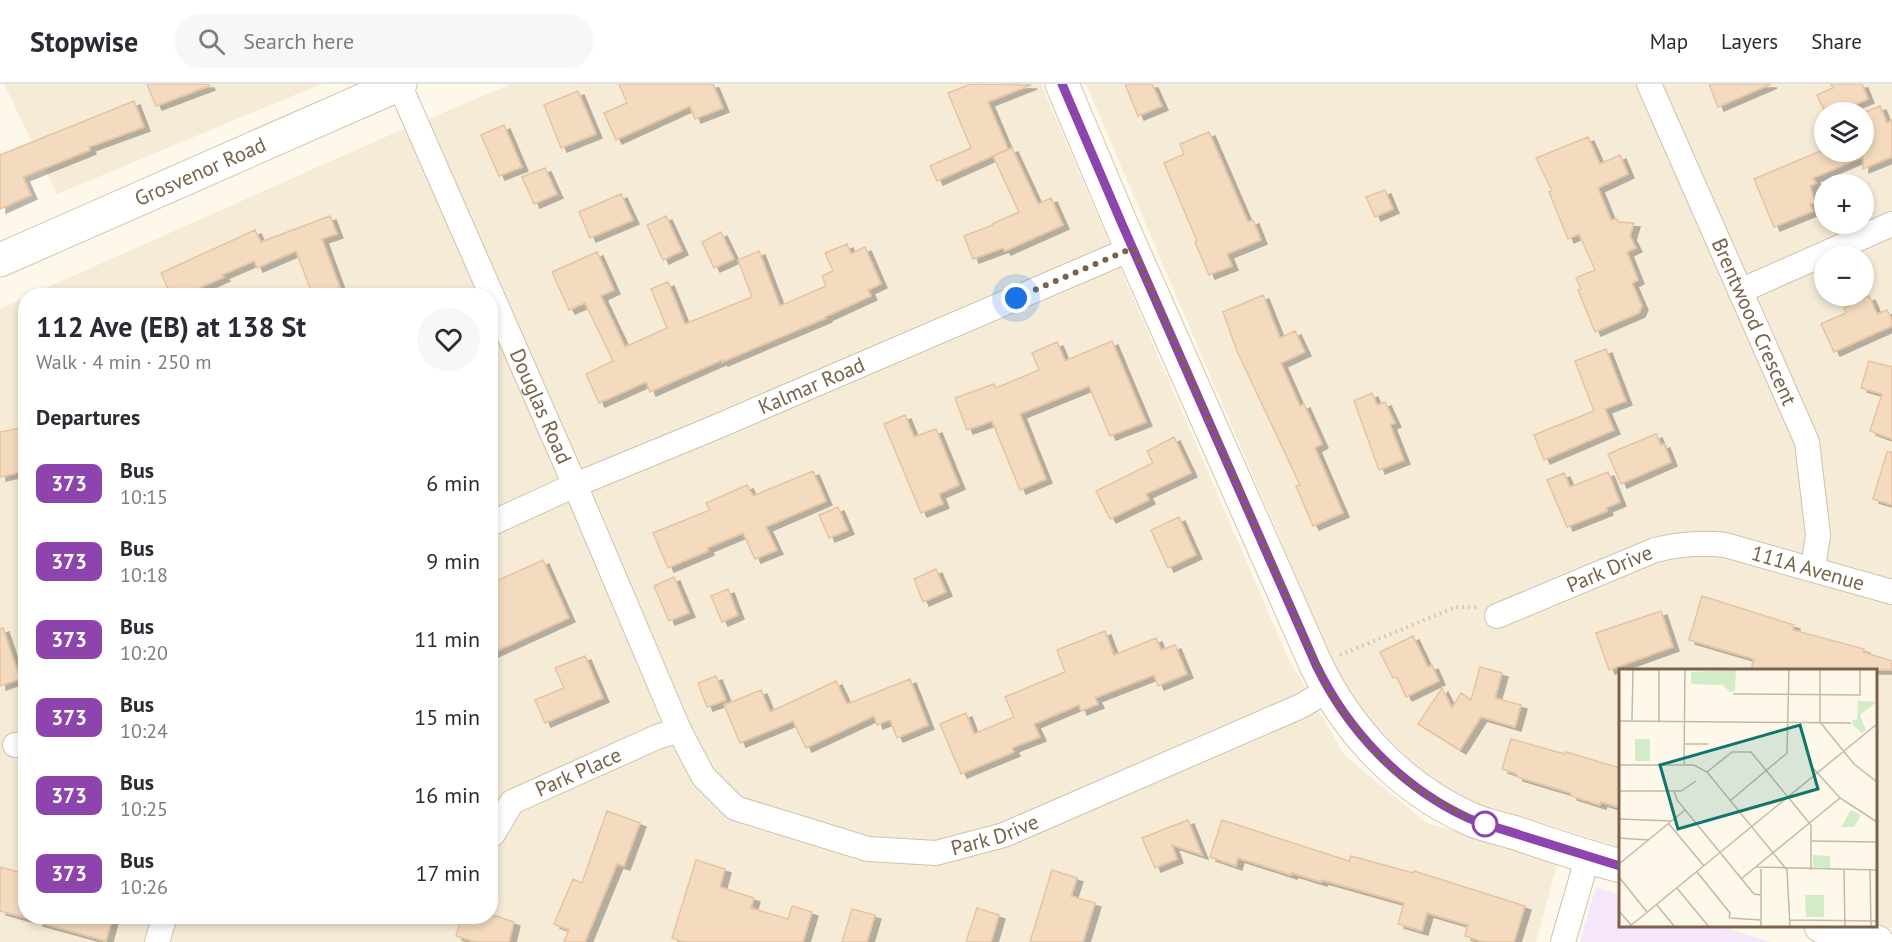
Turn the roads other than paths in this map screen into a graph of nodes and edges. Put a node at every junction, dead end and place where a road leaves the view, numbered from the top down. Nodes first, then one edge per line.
1 (399, 84) edge
2 (1062, 84) edge
3 (1649, 84) edge
4 (1892, 224) edge
5 (1133, 248) junction
6 (0, 260) edge
7 (489, 288) edge
8 (1740, 291) junction
9 (498, 310) edge
10 (575, 485) junction
11 (498, 520) edge
12 (1725, 545) joint
13 (1813, 568) junction
14 (1892, 592) edge
15 (1488, 611) road end
16 (1322, 678) junction
17 (679, 730) junction
18 (498, 826) edge
19 (1588, 856) junction
20 (1619, 866) edge
21 (163, 924) edge
22 (1824, 927) edge
23 (157, 942) edge
24 (1563, 942) edge
25 (1877, 942) edge

1 - 6 main road, Grosvenor Road
1 - 7 street, Douglas Road
2 - 5 main road
3 - 8 street, Brentwood Crescent
4 - 8 street
5 - 10 street, Kalmar Road
5 - 16 main road
8 - 13 street, Brentwood Crescent
9 - 10 street, Douglas Road
10 - 11 street, Kalmar Road
10 - 17 street, Douglas Road
12 - 13 street, 111A Avenue
12 - 15 street, Park Drive
13 - 14 street, 111A Avenue
16 - 17 street, Park Drive
16 - 19 main road
17 - 18 street, Park Place
19 - 20 main road
19 - 24 street
21 - 23 street
22 - 25 main road

